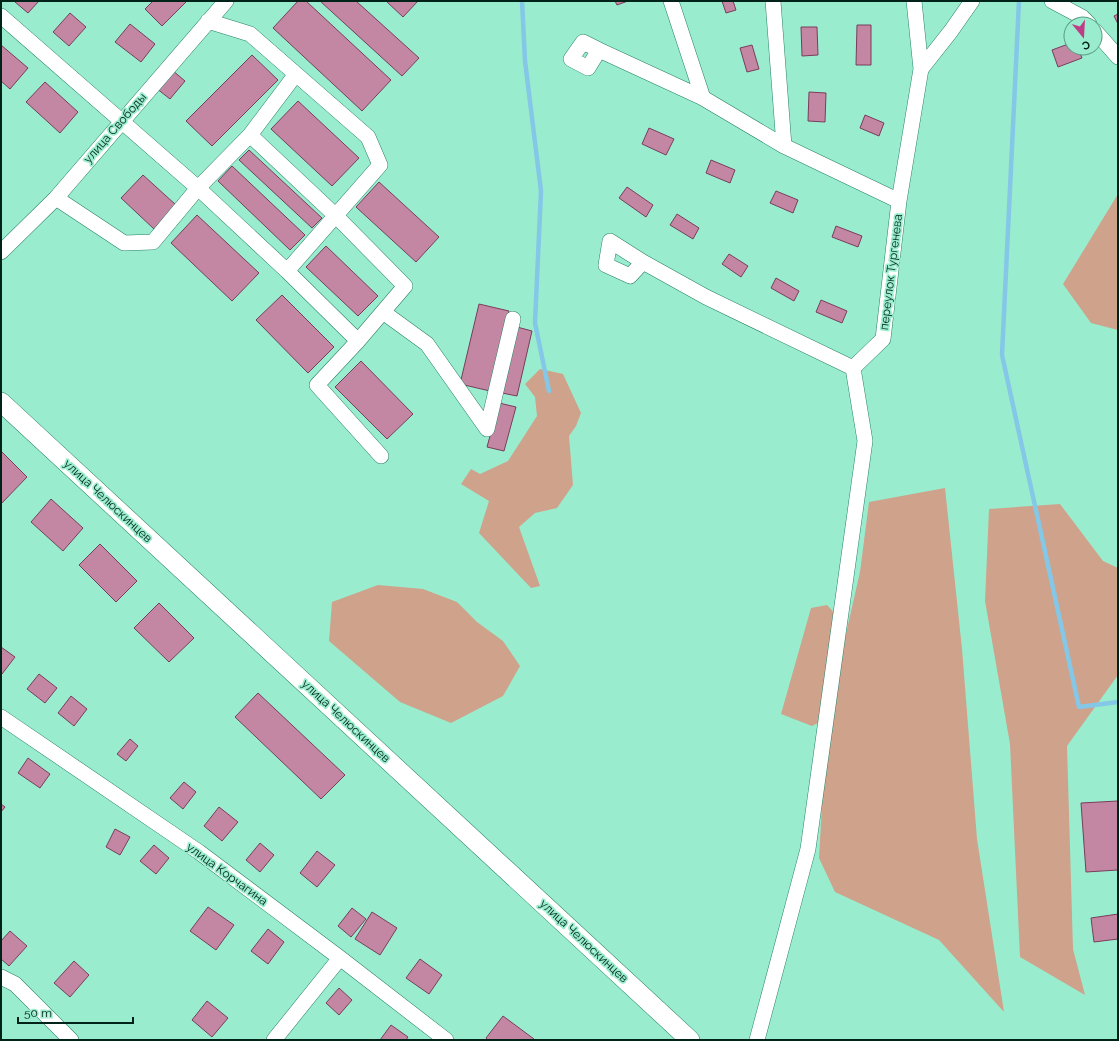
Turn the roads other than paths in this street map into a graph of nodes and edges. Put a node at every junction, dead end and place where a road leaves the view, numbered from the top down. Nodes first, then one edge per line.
1 (671, 1) edge
2 (773, 1) edge
3 (914, 1) edge
4 (972, 1) edge
5 (1052, 1) edge
6 (222, 2) edge
7 (1, 16) edge
8 (1080, 16) edge
9 (208, 21) junction
10 (1103, 40) edge
11 (599, 50) dead end
12 (1118, 57) edge
13 (921, 70) junction
14 (296, 74) junction
15 (703, 98) junction
16 (122, 121) junction
17 (250, 135) junction
18 (784, 146) junction
19 (198, 188) junction
20 (56, 198) junction
21 (899, 201) junction
22 (336, 216) junction
23 (1, 252) edge
24 (644, 262) dead end
25 (287, 271) junction
26 (383, 312) junction
27 (512, 319) dead end
28 (358, 341) junction
29 (853, 368) junction
30 (3, 407) edge
31 (382, 456) dead end
32 (2, 722) edge
33 (340, 958) junction
34 (1, 977) edge
35 (71, 1040) edge
36 (274, 1040) edge
37 (446, 1040) edge
38 (690, 1040) edge
39 (757, 1040) edge

1 - 15 street
2 - 18 street
3 - 13 street, переулок Тургенева
4 - 13 street
5 - 8 street
6 - 9 street, улица Свободы
7 - 16 street
9 - 14 street
9 - 16 street, улица Свободы
10 - 12 street
11 - 15 street
13 - 21 street, переулок Тургенева
14 - 17 street
14 - 22 street
15 - 18 street
16 - 19 street
16 - 20 street, улица Свободы
17 - 19 street
17 - 22 street
18 - 21 street
19 - 20 street
19 - 25 street
20 - 23 street, улица Свободы
21 - 29 street, переулок Тургенева
22 - 25 street
22 - 26 street
24 - 29 street
25 - 28 street
26 - 27 street
26 - 28 street
28 - 31 street
29 - 39 street
30 - 38 main road, улица Челюскинцев
32 - 33 street, улица Корчагина
33 - 36 street
33 - 37 street, улица Корчагина
34 - 35 street

